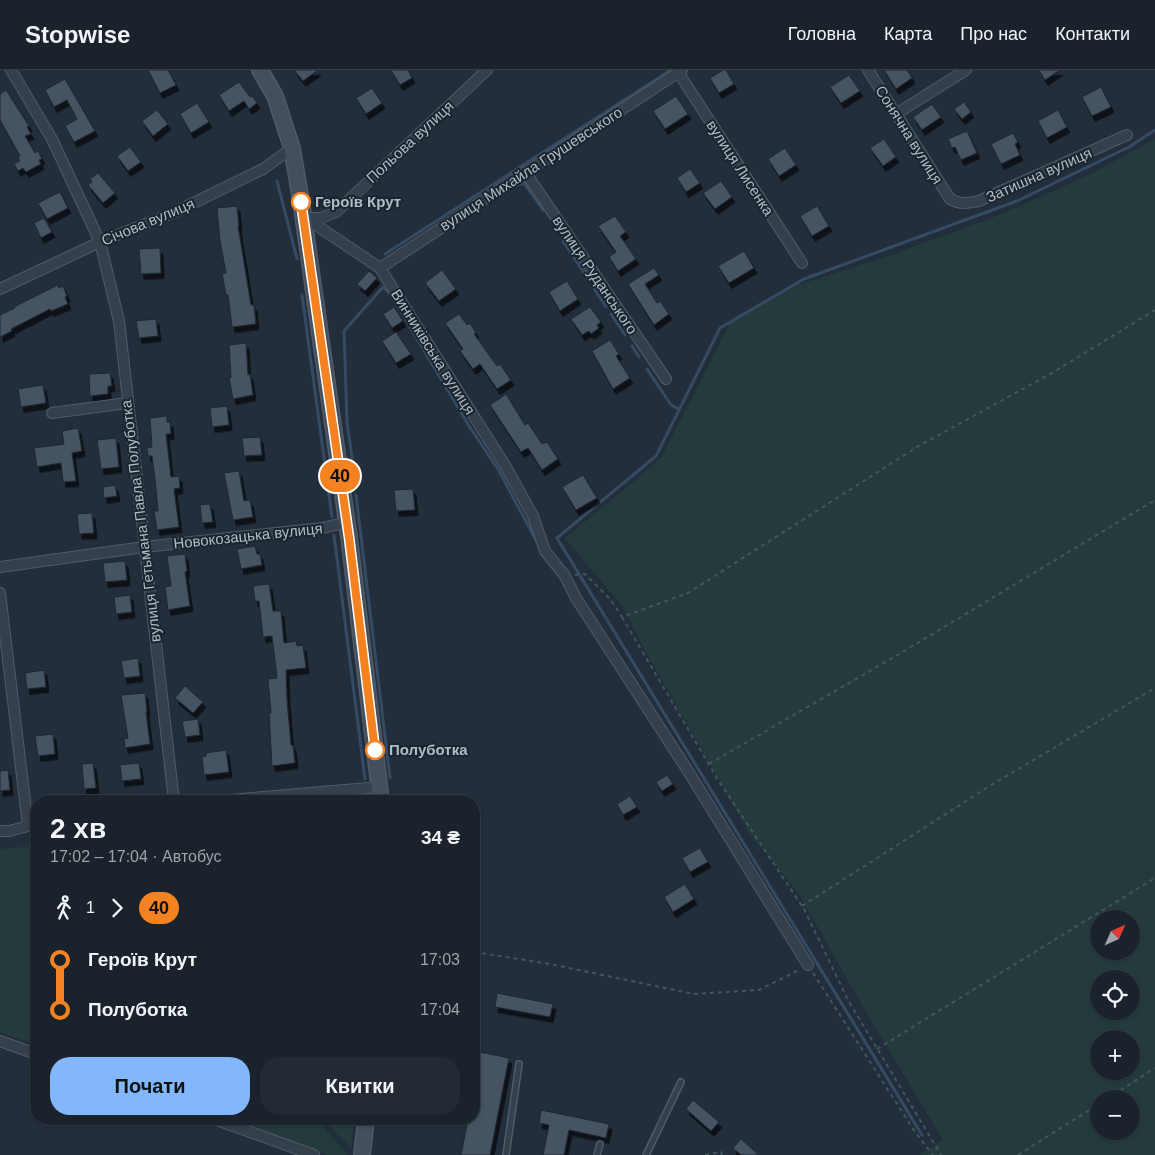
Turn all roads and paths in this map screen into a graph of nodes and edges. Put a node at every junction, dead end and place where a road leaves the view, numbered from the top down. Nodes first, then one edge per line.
1 (11, 70) edge
2 (260, 70) edge
3 (487, 70) edge
4 (868, 70) edge
5 (966, 70) edge
6 (680, 71) edge
7 (896, 114) junction
8 (1128, 135) dead end
9 (292, 148) junction
10 (525, 172) junction
11 (950, 199) joint
12 (304, 218) junction
13 (100, 242) junction
14 (802, 264) dead end
15 (380, 268) junction
16 (0, 289) edge
17 (1155, 310) edge
18 (666, 379) dead end
19 (127, 403) junction
20 (52, 413) dead end
21 (1155, 500) edge
22 (347, 522) junction
23 (144, 547) junction
24 (0, 567) edge
25 (565, 576) junction
26 (0, 593) edge
27 (622, 617) junction
28 (1155, 688) edge
29 (709, 764) junction
30 (380, 794) edge
31 (173, 795) edge
32 (357, 795) edge
33 (30, 810) edge
34 (30, 826) edge
35 (0, 831) edge
36 (1155, 878) edge
37 (802, 906) junction
38 (480, 953) edge
39 (808, 965) junction
40 (0, 1041) edge
41 (877, 1049) junction
42 (30, 1052) edge
43 (519, 1064) dead end
44 (1155, 1068) edge
45 (681, 1082) dead end
46 (1121, 1090) edge
47 (1090, 1110) edge
48 (231, 1125) edge
49 (365, 1125) edge
50 (600, 1144) dead end
51 (314, 1155) edge
52 (362, 1155) edge
53 (506, 1155) edge
54 (597, 1155) edge
55 (646, 1155) edge
56 (705, 1155) edge
57 (722, 1155) edge
58 (933, 1155) edge
59 (941, 1155) edge
60 (1018, 1155) edge

1 - 13 street, вулиця Гетьмана Павла Полуботка
2 - 9 main road
3 - 12 street, Польова вулиця
4 - 7 street, Сонячна вулиця
5 - 7 street
6 - 10 street, вулиця Михайла Грушевського
6 - 14 street, вулиця Лисенка
7 - 11 street, Сонячна вулиця
8 - 11 street, Затишна вулиця
9 - 12 main road
9 - 13 street, Січова вулиця
10 - 15 street, вулиця Михайла Грушевського
10 - 18 street, вулиця Руданського
12 - 15 street, Винниківська вулиця
12 - 22 main road
13 - 16 street, Січова вулиця
13 - 19 street, вулиця Гетьмана Павла Полуботка
15 - 25 street, Винниківська вулиця
17 - 27 path
19 - 20 street
19 - 23 street, вулиця Гетьмана Павла Полуботка
21 - 29 path
22 - 23 street, Новокозацька вулиця
22 - 30 main road
23 - 24 street, Новокозацька вулиця
23 - 31 street, вулиця Гетьмана Павла Полуботка
25 - 27 path
25 - 39 street, Винниківська вулиця
26 - 33 street
27 - 29 path
28 - 37 path
29 - 37 path
30 - 32 street
34 - 35 street
36 - 41 path
37 - 41 path
38 - 39 path
39 - 58 path
40 - 42 street
41 - 59 path
43 - 53 lane
44 - 46 path
45 - 55 lane
47 - 60 path
48 - 51 street
49 - 52 main road
50 - 54 lane
56 - 57 path

